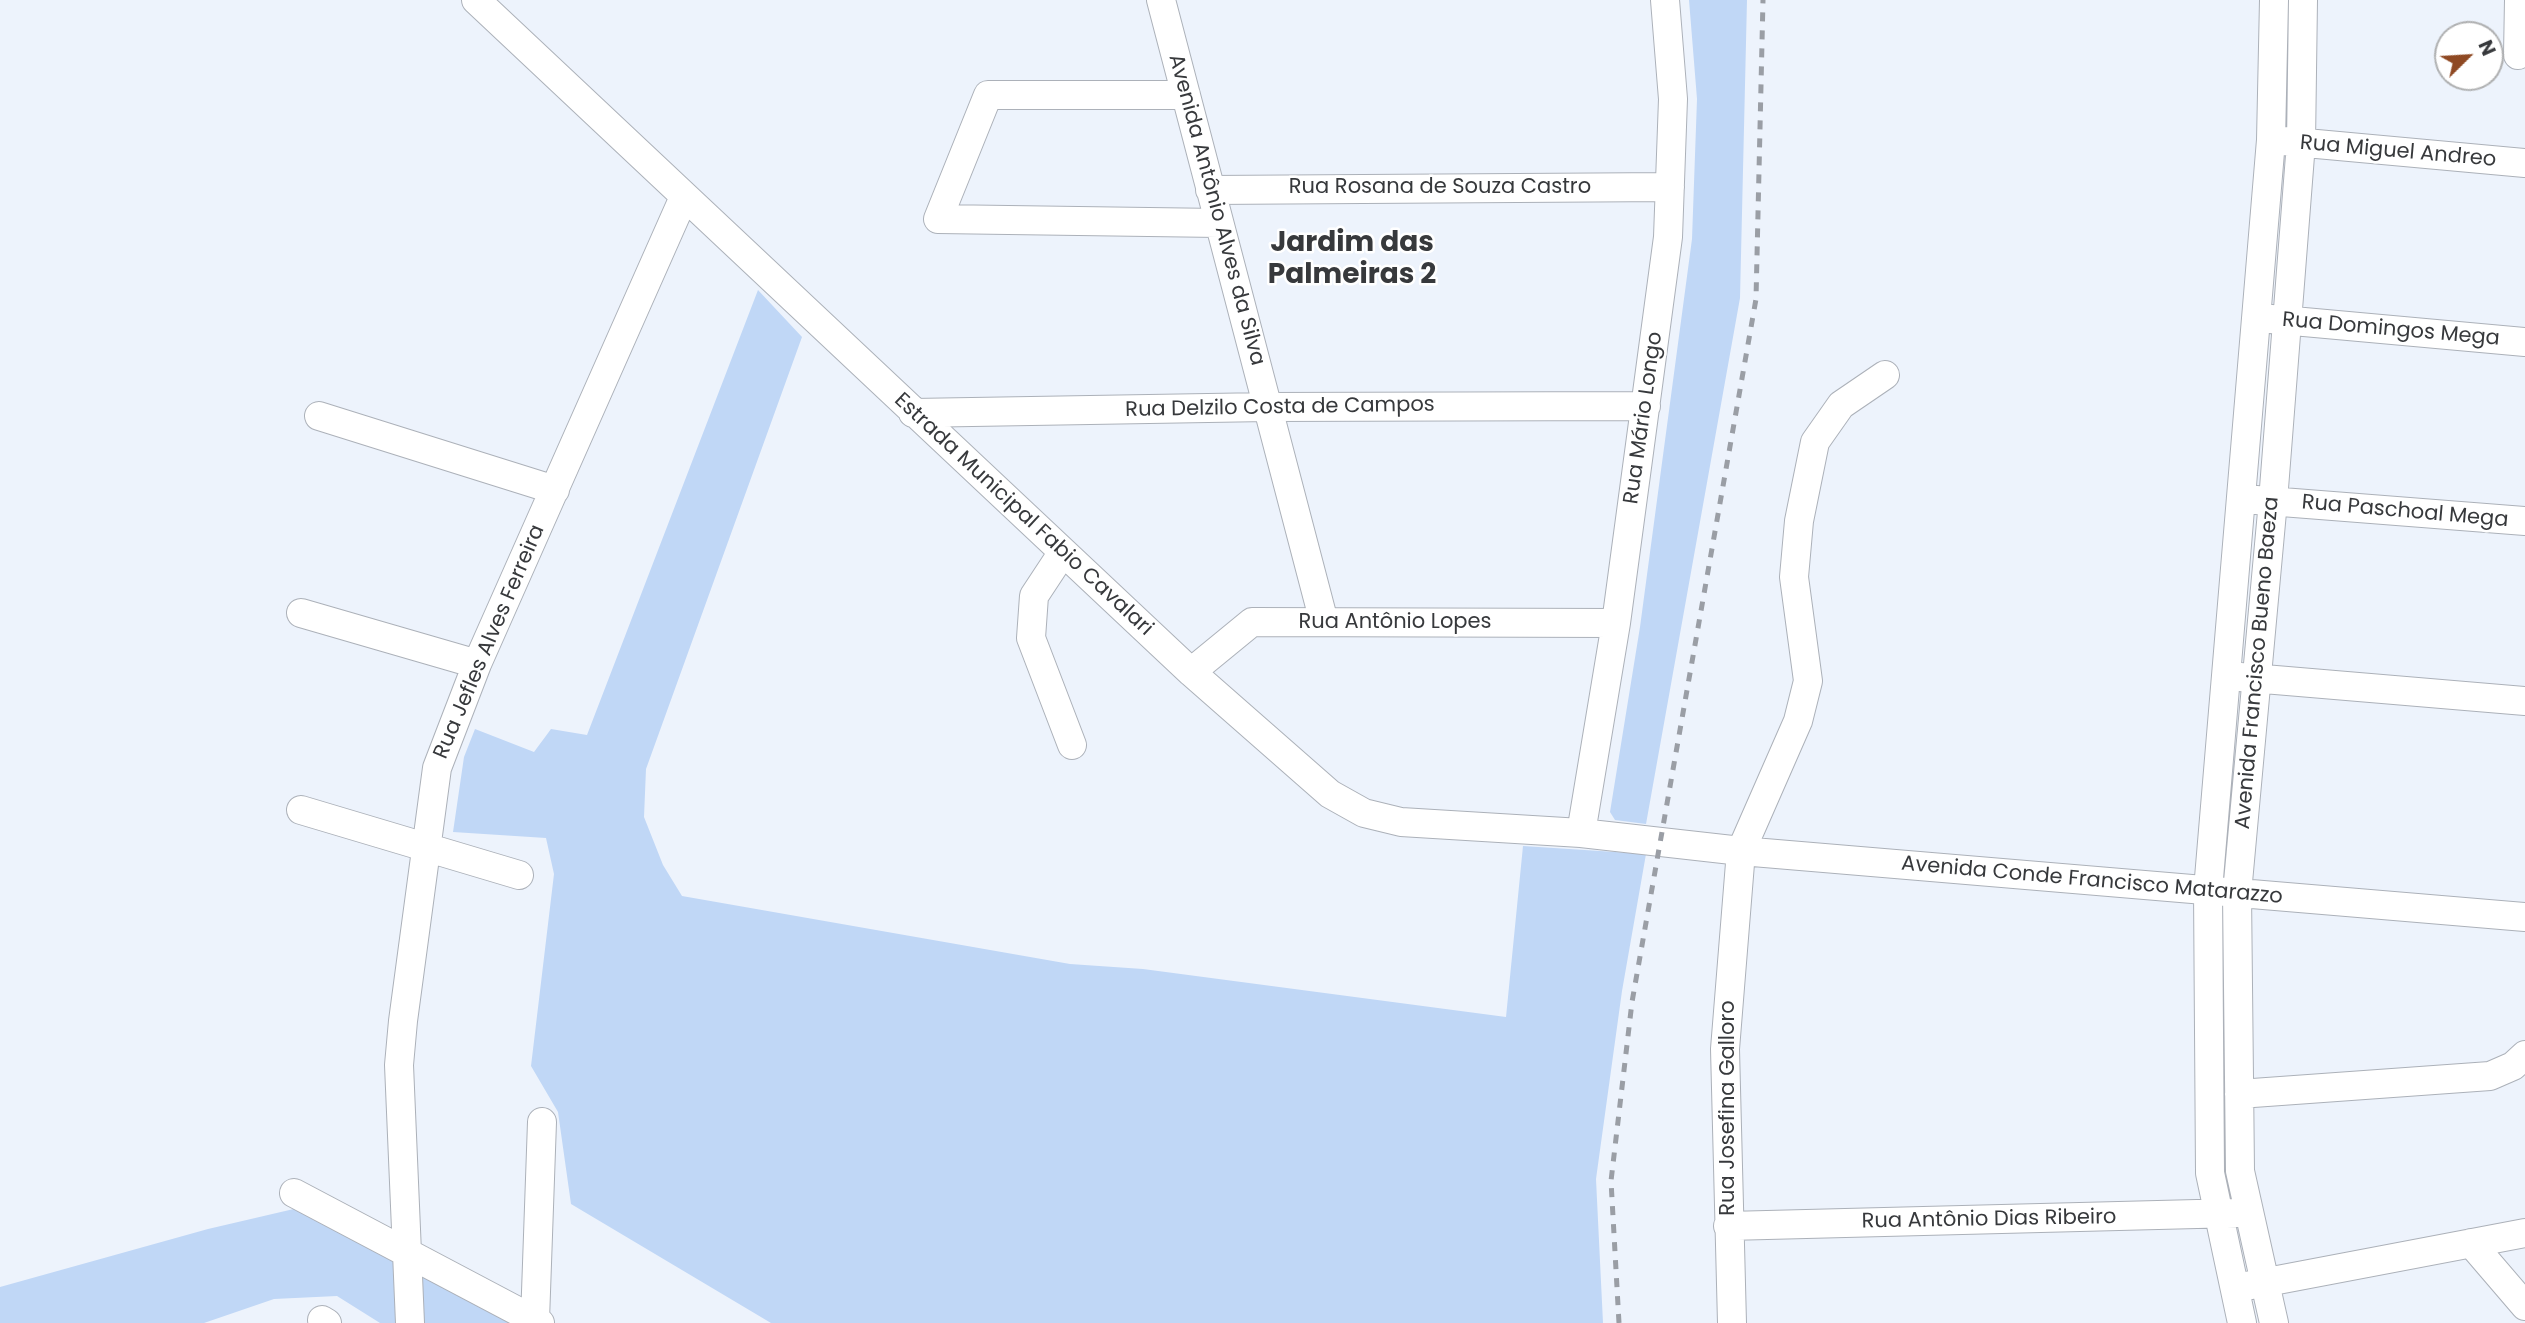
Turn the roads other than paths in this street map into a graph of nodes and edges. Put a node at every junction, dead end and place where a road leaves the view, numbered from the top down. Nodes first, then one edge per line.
1 (476, 0) edge
2 (1161, 0) edge
3 (1665, 0) edge
4 (2274, 0) edge
5 (2304, 0) edge
6 (2519, 0) edge
7 (505, 12) edge
8 (2518, 55) dead end
9 (1185, 94) junction
10 (2271, 140) junction
11 (2301, 143) junction
12 (2525, 163) edge
13 (1670, 187) junction
14 (1210, 190) junction
15 (684, 197) junction
16 (1219, 223) junction
17 (2258, 318) junction
18 (2287, 320) junction
19 (2525, 341) edge
20 (1885, 375) dead end
21 (1646, 406) junction
22 (1267, 407) junction
23 (913, 413) junction
24 (319, 416) dead end
25 (555, 490) junction
26 (2242, 499) junction
27 (2273, 501) junction
28 (2525, 522) edge
29 (1063, 552) junction
30 (301, 612) dead end
31 (1324, 622) junction
32 (1616, 623) junction
33 (477, 664) junction
34 (1191, 672) junction
35 (2227, 676) junction
36 (2257, 679) junction
37 (2525, 701) edge
38 (1072, 745) dead end
39 (301, 810) dead end
40 (1581, 833) junction
41 (1660, 842) joint
42 (426, 847) junction
43 (1741, 851) junction
44 (519, 875) dead end
45 (2208, 890) junction
46 (2237, 893) junction
47 (2525, 917) edge
48 (2525, 1055) edge
49 (2239, 1094) junction
50 (542, 1122) dead end
51 (294, 1193) dead end
52 (2249, 1213) junction
53 (2219, 1214) junction
54 (1728, 1226) junction
55 (2525, 1233) edge
56 (2471, 1243) junction
57 (407, 1251) junction
58 (2265, 1282) junction
59 (2234, 1288) junction
60 (2525, 1307) edge
61 (538, 1322) edge
62 (411, 1323) edge
63 (1732, 1323) edge
64 (2242, 1323) edge
65 (2274, 1323) edge

1 - 7 street, Estrada Municipal Fabio Cavalari
2 - 9 street, Avenida Antônio Alves da Silva
3 - 13 street, Rua Mário Longo
4 - 10 street, Avenida Francisco Bueno Baeza
5 - 11 street, Avenida Francisco Bueno Baeza
6 - 8 street
7 - 15 street, Estrada Municipal Fabio Cavalari
9 - 14 street, Avenida Antônio Alves da Silva
9 - 16 street
10 - 11 street, Rua Miguel Andreo
10 - 17 street, Avenida Francisco Bueno Baeza
11 - 12 street, Rua Miguel Andreo
11 - 18 street, Avenida Francisco Bueno Baeza
13 - 14 street, Rua Rosana de Souza Castro
13 - 21 street, Rua Mário Longo
14 - 16 street, Avenida Antônio Alves da Silva
15 - 23 street, Estrada Municipal Fabio Cavalari
15 - 25 street, Rua Jefles Alves Ferreira
16 - 22 street, Avenida Antônio Alves da Silva
17 - 18 street, Rua Domingos Mega
17 - 26 street, Avenida Francisco Bueno Baeza
18 - 19 street, Rua Domingos Mega
18 - 27 street, Avenida Francisco Bueno Baeza
20 - 43 street, Rua Josefina Galloro
21 - 22 street, Rua Delzilo Costa de Campos
21 - 32 street, Rua Mário Longo
22 - 23 street, Rua Delzilo Costa de Campos
22 - 31 street, Avenida Antônio Alves da Silva
23 - 29 street, Estrada Municipal Fabio Cavalari
24 - 25 street
25 - 33 street, Rua Jefles Alves Ferreira
26 - 27 street, Rua Paschoal Mega
26 - 35 street, Avenida Francisco Bueno Baeza
27 - 28 street, Rua Paschoal Mega
27 - 36 street, Avenida Francisco Bueno Baeza
29 - 34 street, Estrada Municipal Fabio Cavalari
29 - 38 street
30 - 33 street
31 - 32 street, Rua Antônio Lopes
31 - 34 street, Rua Antônio Lopes
32 - 40 street, Rua Mário Longo
33 - 42 street, Rua Jefles Alves Ferreira
34 - 40 street, Estrada Municipal Fabio Cavalari
35 - 36 street
35 - 45 street, Avenida Francisco Bueno Baeza
36 - 37 street
36 - 46 street, Avenida Francisco Bueno Baeza
39 - 42 street
40 - 41 street, Estrada Municipal Fabio Cavalari
41 - 43 street, Avenida Conde Francisco Matarazzo
42 - 44 street
42 - 57 street, Rua Jefles Alves Ferreira
43 - 45 street, Avenida Conde Francisco Matarazzo
43 - 54 street, Rua Josefina Galloro
45 - 46 street, Avenida Conde Francisco Matarazzo
45 - 53 street, Avenida Francisco Bueno Baeza
46 - 47 street, Avenida Conde Francisco Matarazzo
46 - 49 street, Avenida Francisco Bueno Baeza
48 - 49 street
49 - 52 street, Avenida Francisco Bueno Baeza
50 - 61 street
51 - 57 street
52 - 53 street, Rua Antônio Dias Ribeiro
52 - 58 street, Avenida Francisco Bueno Baeza
53 - 54 street, Rua Antônio Dias Ribeiro
53 - 59 street, Avenida Francisco Bueno Baeza
54 - 63 street, Rua Josefina Galloro
55 - 56 street
56 - 58 street
56 - 60 street
57 - 61 street
57 - 62 street, Rua Jefles Alves Ferreira
58 - 59 street
58 - 65 street, Avenida Francisco Bueno Baeza
59 - 64 street, Avenida Francisco Bueno Baeza

